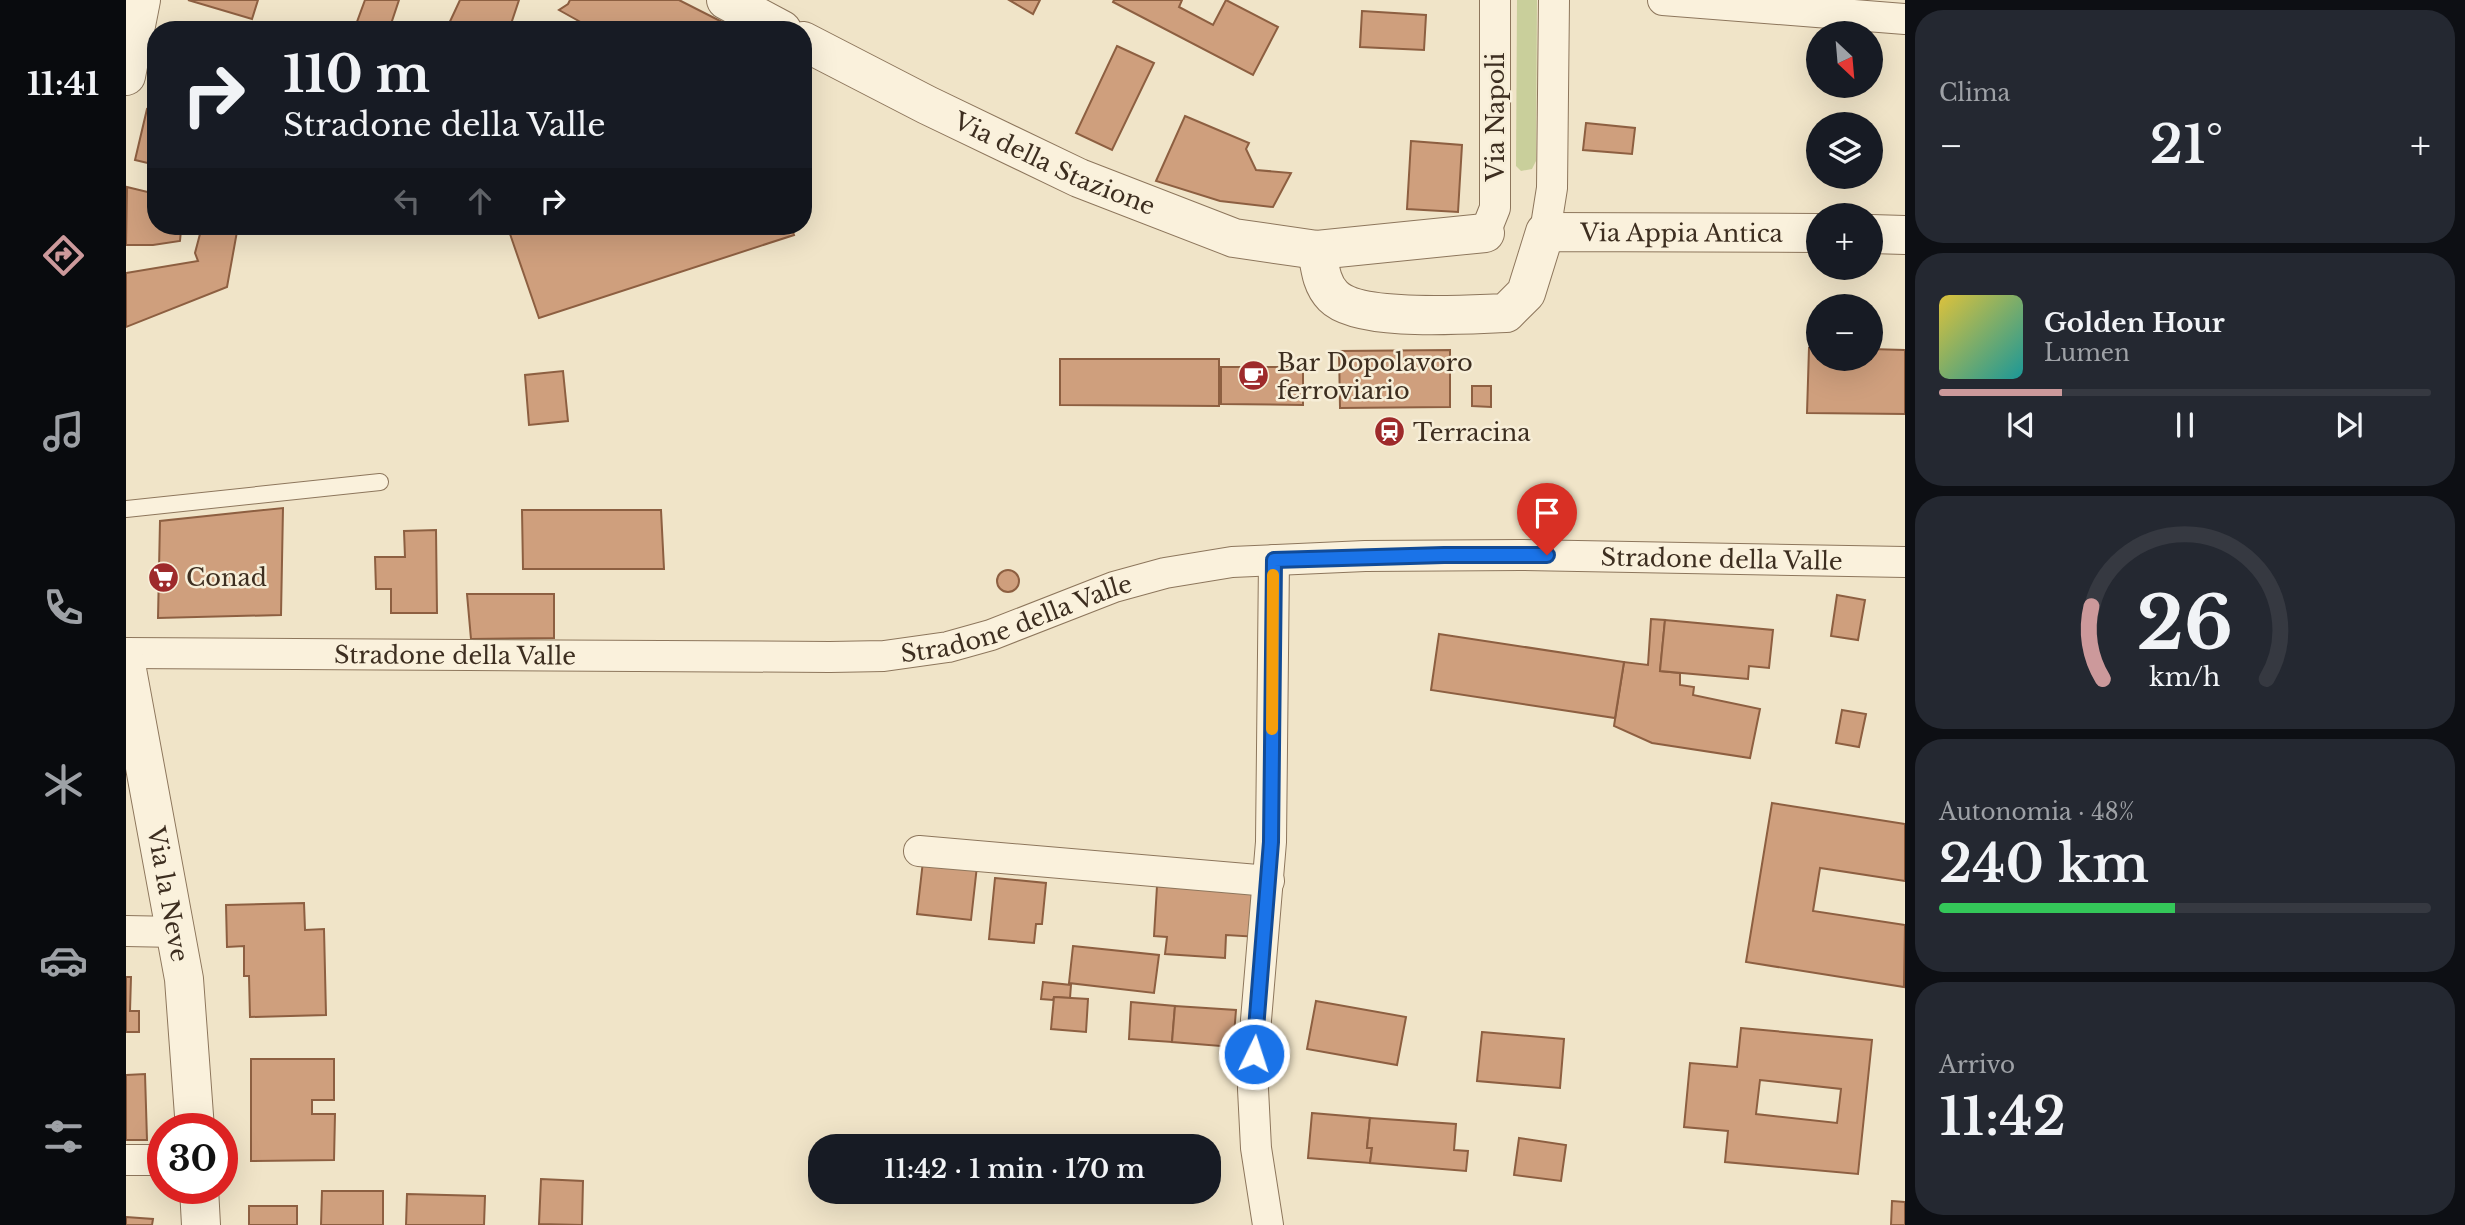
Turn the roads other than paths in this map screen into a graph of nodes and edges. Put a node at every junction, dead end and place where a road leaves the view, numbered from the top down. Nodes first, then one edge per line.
1 (141, 0) edge
2 (726, 0) edge
3 (1495, 0) edge
4 (1555, 0) edge
5 (1663, 0) edge
6 (776, 17) edge
7 (1905, 19) edge
8 (812, 46) edge
9 (126, 76) edge
10 (1545, 232) junction
11 (1485, 233) joint
12 (1806, 233) edge
13 (1883, 234) edge
14 (1905, 235) edge
15 (1317, 250) junction
16 (380, 482) dead end
17 (126, 509) edge
18 (1274, 560) junction
19 (1905, 562) edge
20 (126, 653) edge
21 (126, 664) edge
22 (919, 851) dead end
23 (1269, 881) junction
24 (126, 931) edge
25 (177, 932) junction
26 (194, 1113) edge
27 (126, 1160) edge
28 (147, 1160) edge
29 (200, 1204) edge
30 (201, 1225) edge
31 (1268, 1225) edge

1 - 9 street
2 - 6 street
3 - 11 street, Via Napoli
4 - 10 street
5 - 7 street
8 - 15 street, Via della Stazione
10 - 12 street, Via Appia Antica
10 - 15 street
11 - 15 street, Via della Stazione
13 - 14 street
16 - 17 lane
18 - 19 street, Stradone della Valle
18 - 20 street, Stradone della Valle
18 - 23 street
21 - 25 street, Via la Neve
22 - 23 street
23 - 31 street
24 - 25 street
25 - 26 street, Via la Neve
27 - 28 street
29 - 30 street

